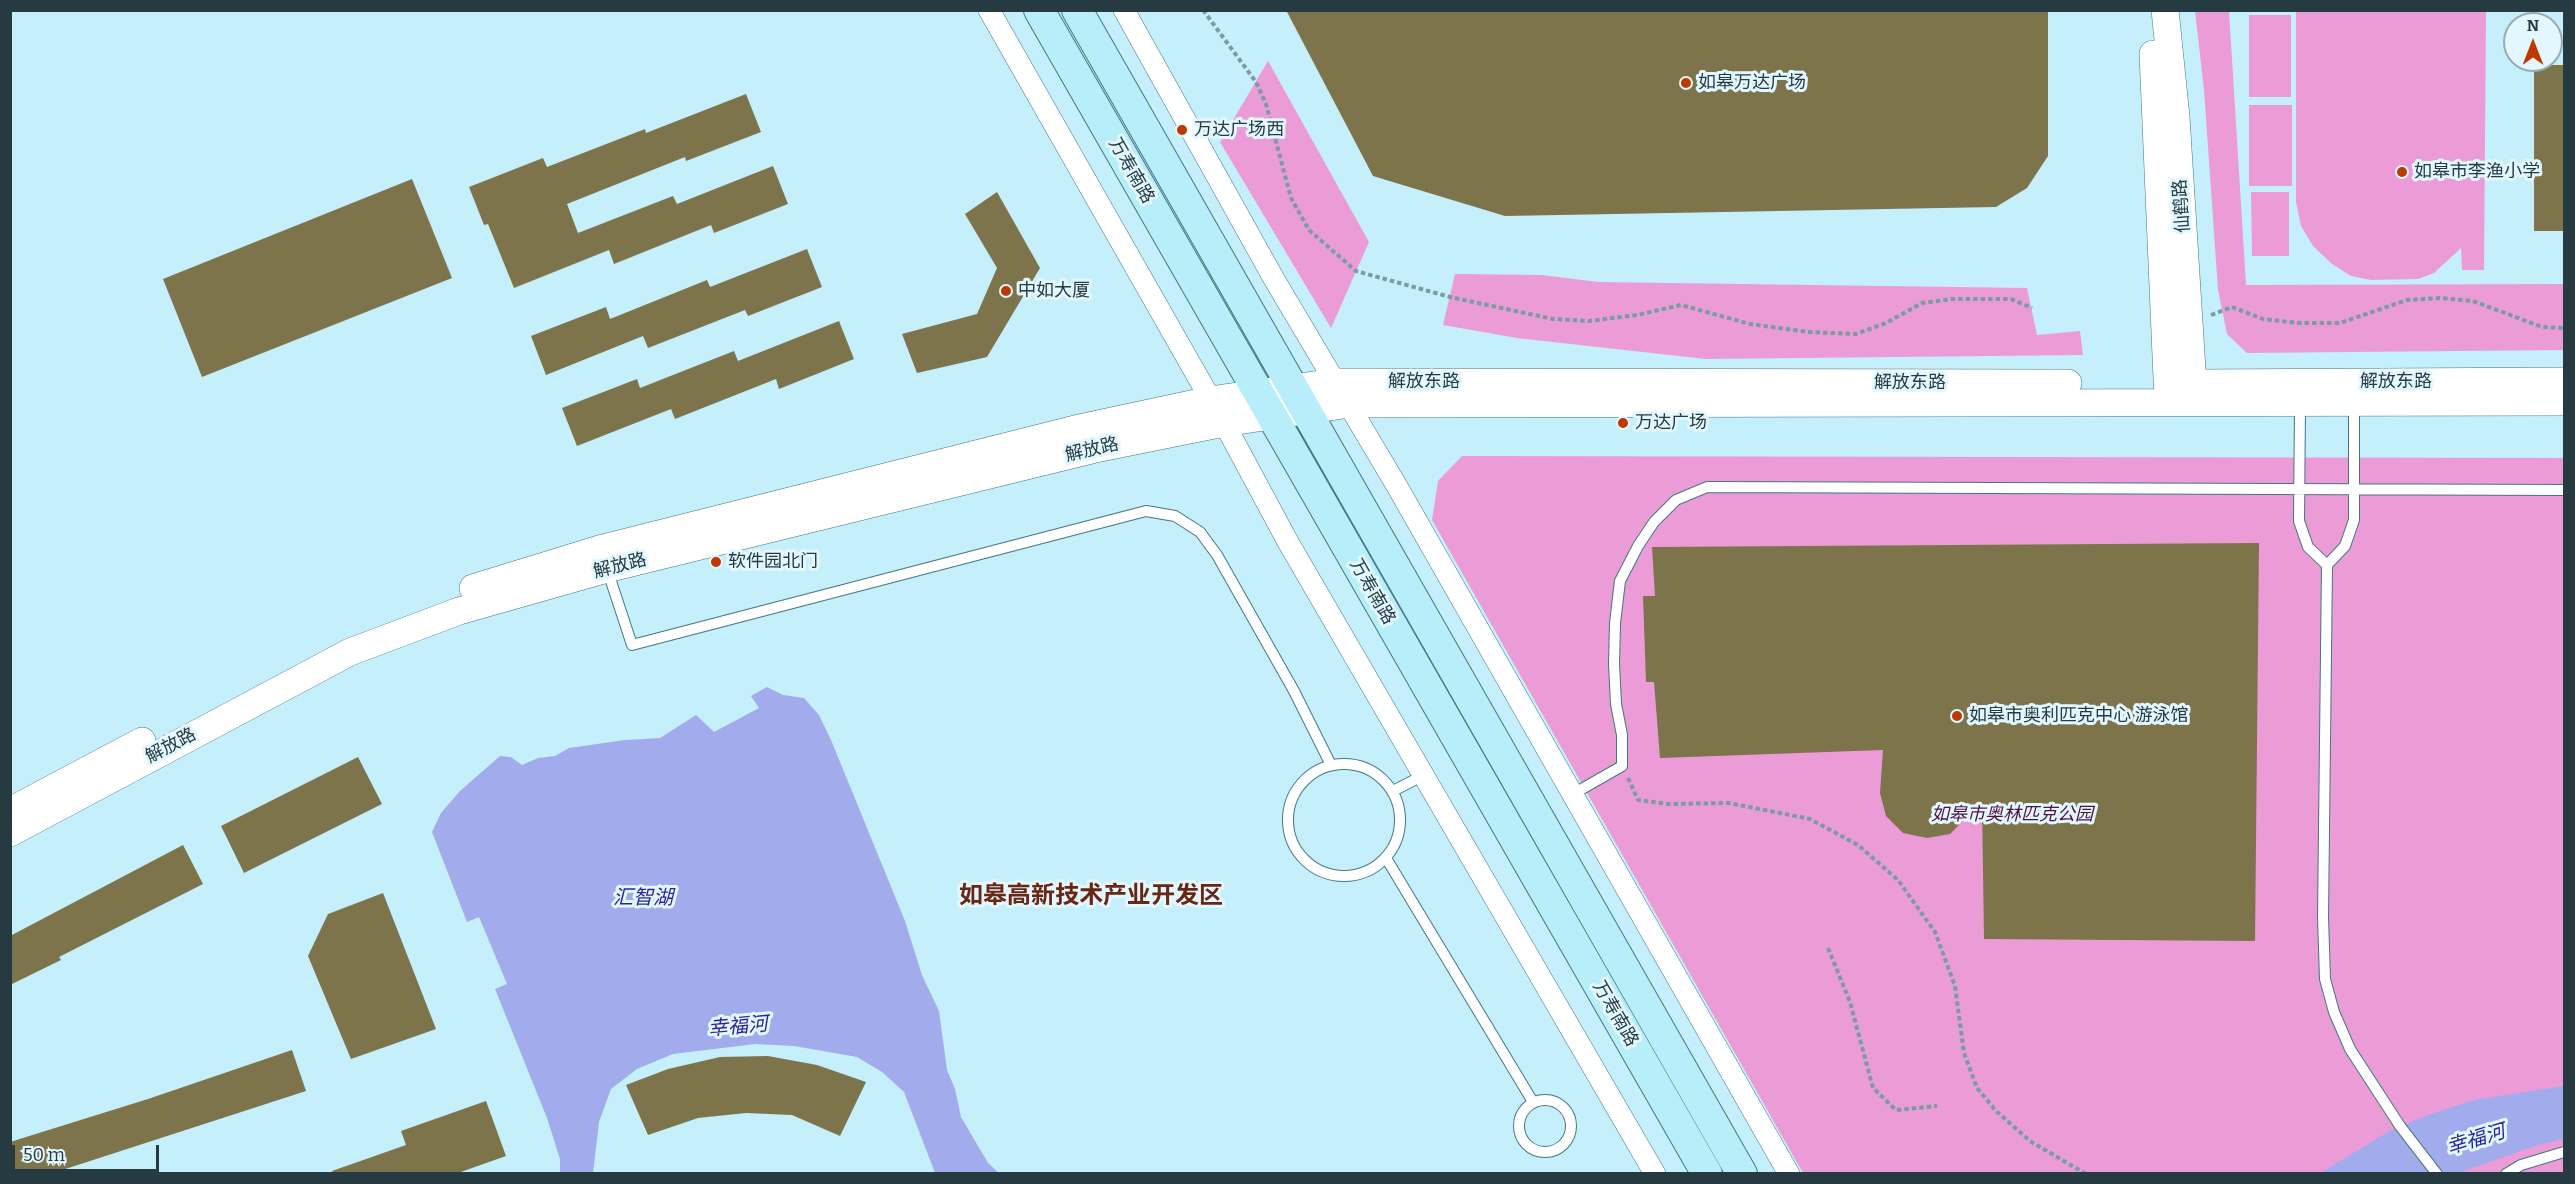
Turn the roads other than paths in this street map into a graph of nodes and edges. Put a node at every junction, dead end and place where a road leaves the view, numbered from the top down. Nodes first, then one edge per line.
1 (989, 10) edge
2 (1039, 10) edge
3 (1077, 10) edge
4 (1124, 10) edge
5 (2150, 10) edge
6 (2165, 10) edge
7 (2565, 381) edge
8 (1334, 382) junction
9 (1256, 392) junction
10 (2181, 393) junction
11 (1210, 400) junction
12 (1300, 400) junction
13 (2300, 402) junction
14 (2565, 402) edge
15 (2354, 403) junction
16 (1350, 404) junction
17 (1271, 417) junction
18 (1224, 423) junction
19 (2299, 488) junction
20 (2354, 490) junction
21 (2565, 490) edge
22 (605, 559) junction
23 (2327, 565) junction
24 (1331, 765) junction
25 (1424, 775) junction
26 (1393, 791) junction
27 (1573, 794) junction
28 (10, 811) edge
29 (10, 833) edge
30 (1386, 858) junction
31 (1533, 1102) junction
32 (2565, 1152) edge
33 (1655, 1173) edge
34 (1707, 1173) edge
35 (1742, 1173) edge
36 (1789, 1173) edge
37 (2437, 1173) edge
38 (2506, 1173) edge

1 - 11 street
2 - 9 main road, 万寿南路
3 - 12 main road, 万寿南路
4 - 8 street
5 - 10 street, 仙鹤路
6 - 10 street, 仙鹤路
7 - 10 street, 解放东路
8 - 10 street, 解放东路
8 - 12 street, 解放东路
8 - 16 street
9 - 11 street, 解放路
9 - 12 street, 解放东路
9 - 17 main road, 万寿南路
10 - 13 street, 解放东路
10 - 16 street, 解放东路
11 - 18 street
11 - 22 street, 解放路
12 - 16 street, 解放东路
12 - 17 street, 解放东路
12 - 35 main road, 万寿南路
13 - 15 street, 解放东路
13 - 19 lane
14 - 15 street, 解放东路
15 - 20 lane
16 - 27 street
17 - 18 street, 解放路
17 - 34 main road, 万寿南路
18 - 22 street, 解放路
18 - 25 street
19 - 20 lane
19 - 23 lane
19 - 27 lane
20 - 21 lane
20 - 23 lane
22 - 24 lane
22 - 28 street, 解放路
22 - 29 street, 解放路
23 - 37 lane
24 - 26 lane
24 - 30 lane
25 - 26 lane
25 - 33 street
26 - 30 lane
27 - 36 street
30 - 31 lane
31 - 31 lane
32 - 38 lane

